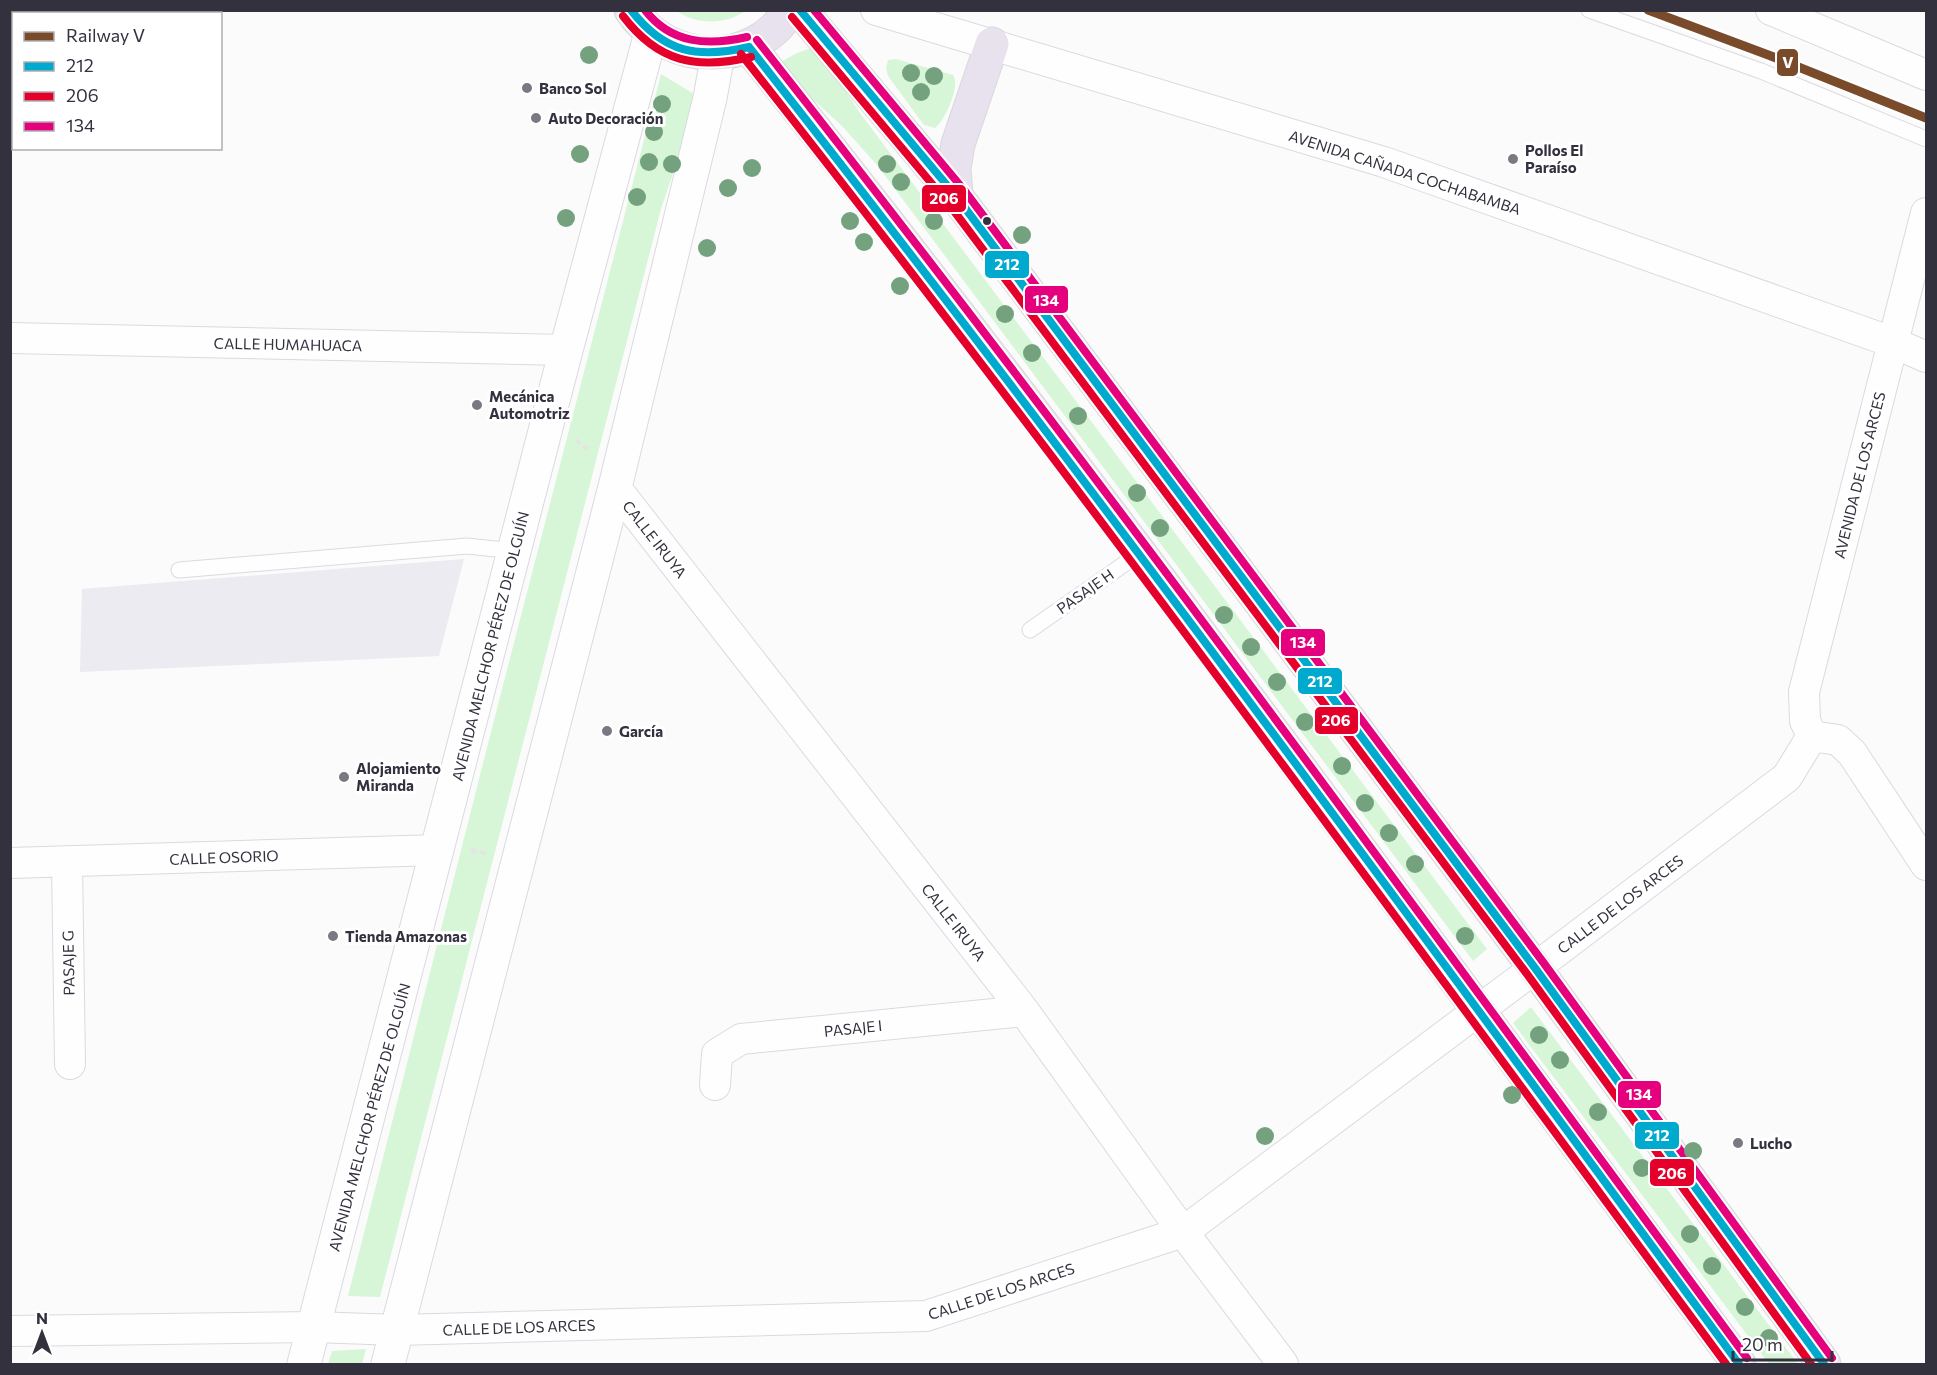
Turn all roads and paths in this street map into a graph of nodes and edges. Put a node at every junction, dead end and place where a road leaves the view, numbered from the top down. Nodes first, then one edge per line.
1 (790, 10) edge
2 (800, 10) edge
3 (876, 10) edge
4 (1589, 10) edge
5 (1770, 10) edge
6 (641, 22) edge
7 (992, 44) junction
8 (749, 46) junction
9 (718, 54) junction
10 (1926, 75) edge
11 (1926, 139) edge
12 (956, 196) junction
13 (1926, 213) edge
14 (10, 338) edge
15 (1892, 342) junction
16 (566, 350) junction
17 (1926, 357) edge
18 (568, 434) dead end
19 (591, 450) dead end
20 (615, 487) junction
21 (514, 551) junction
22 (1140, 553) junction
23 (179, 570) dead end
24 (1030, 630) dead end
25 (1812, 736) junction
26 (450, 849) junction
27 (495, 856) dead end
28 (67, 862) junction
29 (10, 863) edge
30 (1926, 866) edge
31 (1536, 968) junction
32 (1477, 1010) junction
33 (1024, 1011) junction
34 (70, 1064) dead end
35 (715, 1085) dead end
36 (1183, 1232) junction
37 (314, 1327) junction
38 (397, 1330) junction
39 (10, 1331) edge
40 (304, 1365) edge
41 (388, 1365) edge
42 (1282, 1365) edge
43 (1739, 1365) edge
44 (1824, 1365) edge

1 - 8 highway
2 - 12 highway
3 - 7 street, AVENIDA CAÑADA COCHABAMBA
4 - 11 lane
5 - 10 street
6 - 9 highway
6 - 16 street, AVENIDA MELCHOR PÉREZ DE OLGUÍN
7 - 12 highway
7 - 15 street, AVENIDA CAÑADA COCHABAMBA
8 - 9 highway
8 - 22 highway
9 - 20 street
12 - 31 highway
13 - 15 street, AVENIDA DE LOS ARCES
14 - 16 street, CALLE HUMAHUACA
15 - 17 street, AVENIDA CAÑADA COCHABAMBA
15 - 25 street, AVENIDA DE LOS ARCES
16 - 21 street, AVENIDA MELCHOR PÉREZ DE OLGUÍN
18 - 19 path
20 - 33 street, CALLE IRUYA
20 - 38 street
21 - 23 lane
21 - 26 street, AVENIDA MELCHOR PÉREZ DE OLGUÍN
22 - 24 lane, PASAJE H
22 - 32 highway
25 - 30 street
25 - 31 street, CALLE DE LOS ARCES
26 - 27 path
26 - 28 street, CALLE OSORIO
26 - 37 street, AVENIDA MELCHOR PÉREZ DE OLGUÍN
28 - 29 street, CALLE OSORIO
28 - 34 street, PASAJE G
31 - 32 street, CALLE DE LOS ARCES
31 - 44 highway
32 - 36 street, CALLE DE LOS ARCES
32 - 43 highway
33 - 35 street, PASAJE I
33 - 36 street, CALLE IRUYA
36 - 38 street, CALLE DE LOS ARCES
36 - 42 street, CALLE IRUYA
37 - 38 street, CALLE DE LOS ARCES
37 - 39 street, CALLE DE LOS ARCES
37 - 40 street, AVENIDA MELCHOR PÉREZ DE OLGUÍN
38 - 41 street

